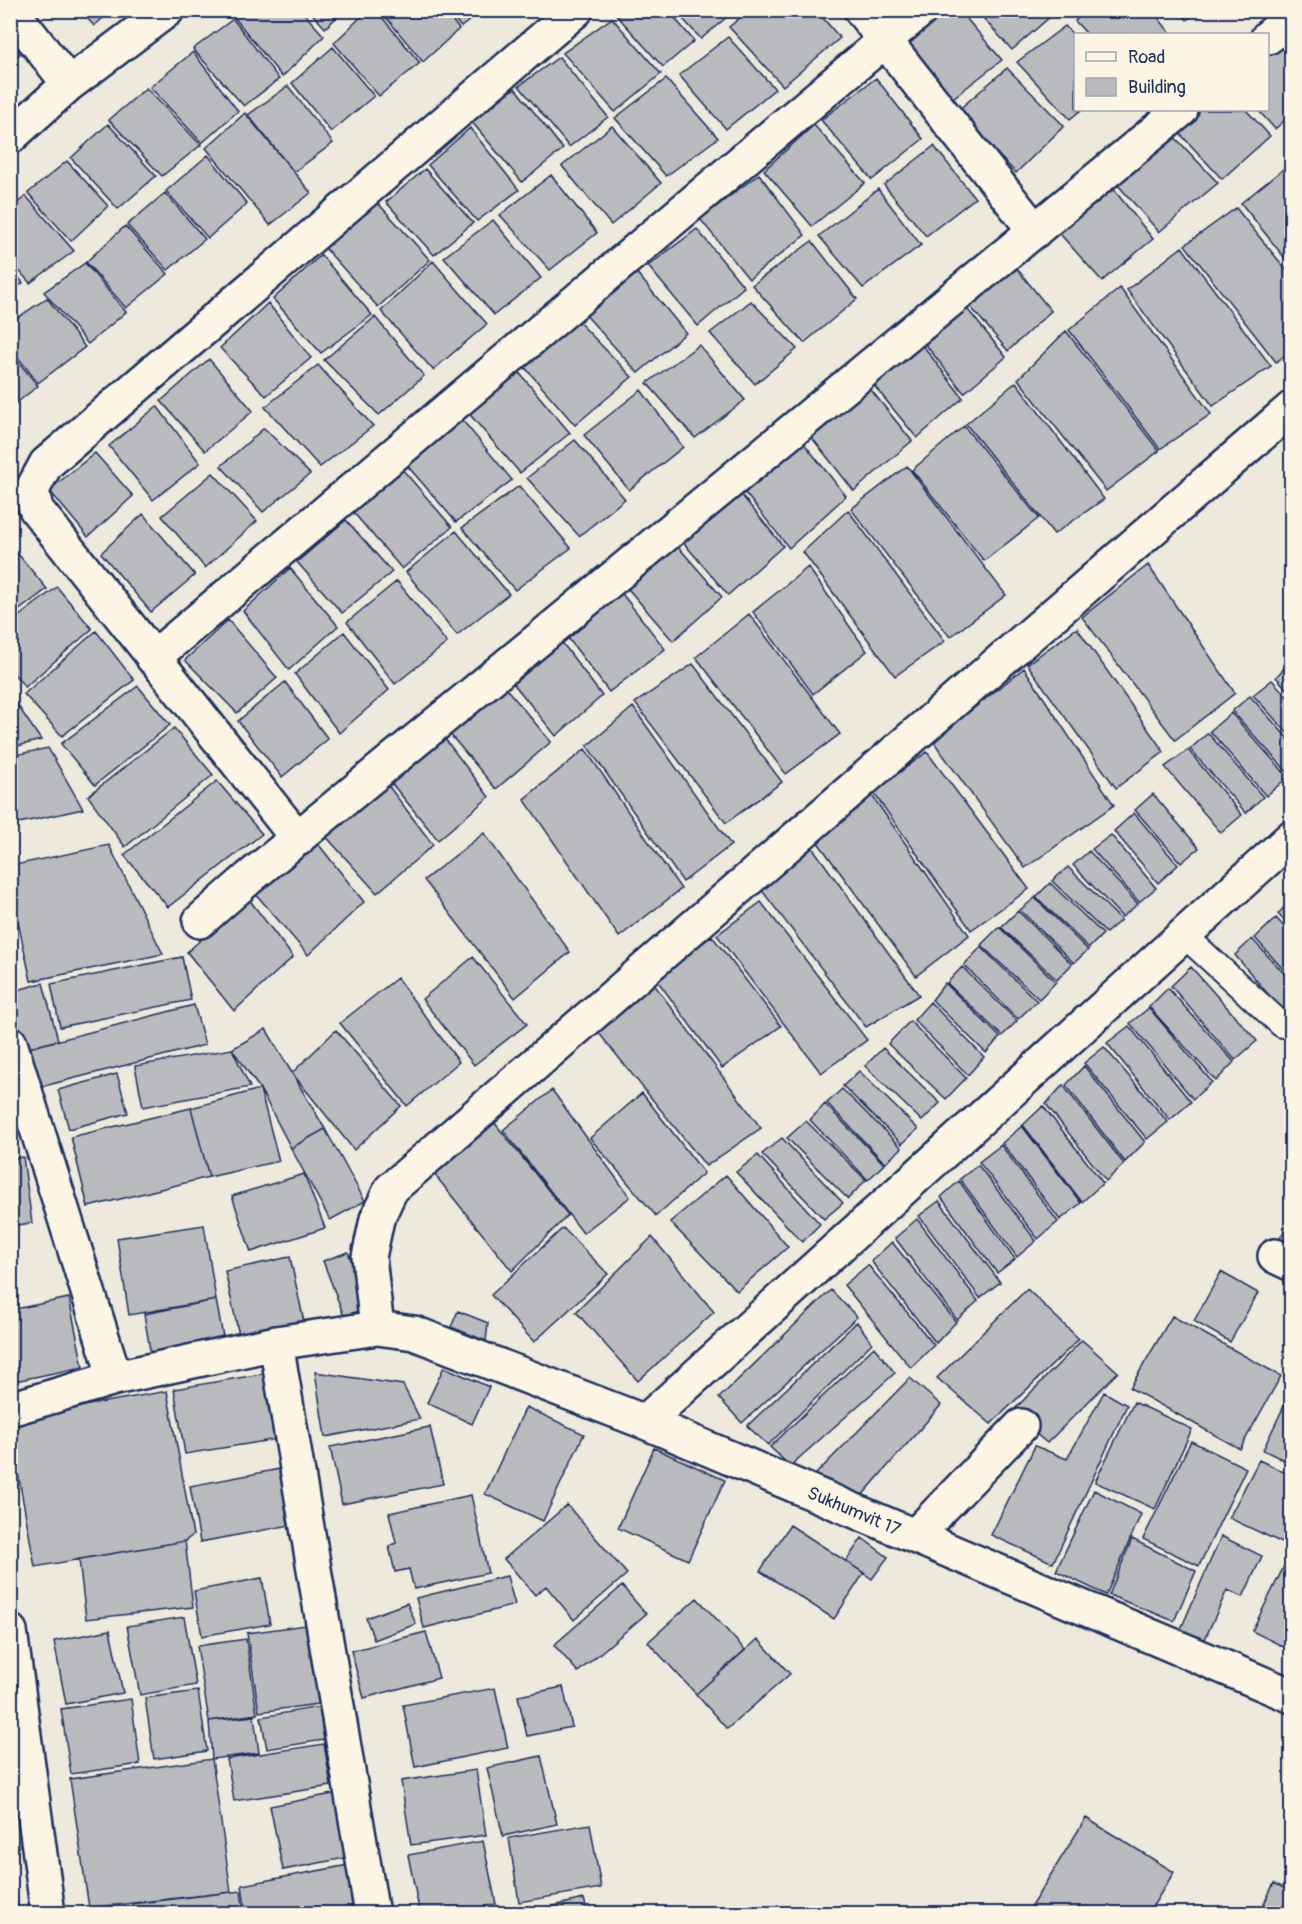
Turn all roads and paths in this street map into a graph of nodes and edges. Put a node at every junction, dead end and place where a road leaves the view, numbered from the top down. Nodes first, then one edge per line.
1 (11, 10) edge
2 (167, 10) edge
3 (576, 10) edge
4 (861, 10) edge
5 (921, 10) edge
6 (1292, 17) edge
7 (1269, 37) edge
8 (885, 42) junction
9 (69, 84) junction
10 (1180, 111) edge
11 (10, 137) edge
12 (1035, 231) junction
13 (1292, 408) edge
14 (153, 658) junction
15 (1292, 837) edge
16 (298, 839) junction
17 (200, 921) dead end
18 (1184, 935) junction
19 (1281, 1025) dead end
20 (10, 1043) edge
21 (377, 1328) junction
22 (276, 1343) junction
23 (115, 1378) junction
24 (10, 1409) edge
25 (645, 1422) junction
26 (1021, 1426) dead end
27 (915, 1536) junction
28 (10, 1630) edge
29 (1292, 1696) edge
30 (48, 1914) edge
31 (372, 1914) edge

1 - 9 street
2 - 9 street
3 - 14 street
4 - 8 street
5 - 8 street
6 - 7 street
8 - 12 street
8 - 14 street
9 - 11 street
10 - 12 street
12 - 16 street
13 - 21 street
14 - 16 street
15 - 18 street
16 - 17 street
18 - 19 lane
18 - 25 street
20 - 23 street
21 - 22 street, Sukhumvit 17
21 - 25 street, Sukhumvit 17
22 - 23 street, Sukhumvit 17
22 - 31 street
23 - 24 street, Sukhumvit 17
25 - 27 street, Sukhumvit 17
26 - 27 street
27 - 29 street, Sukhumvit 17
28 - 30 street

